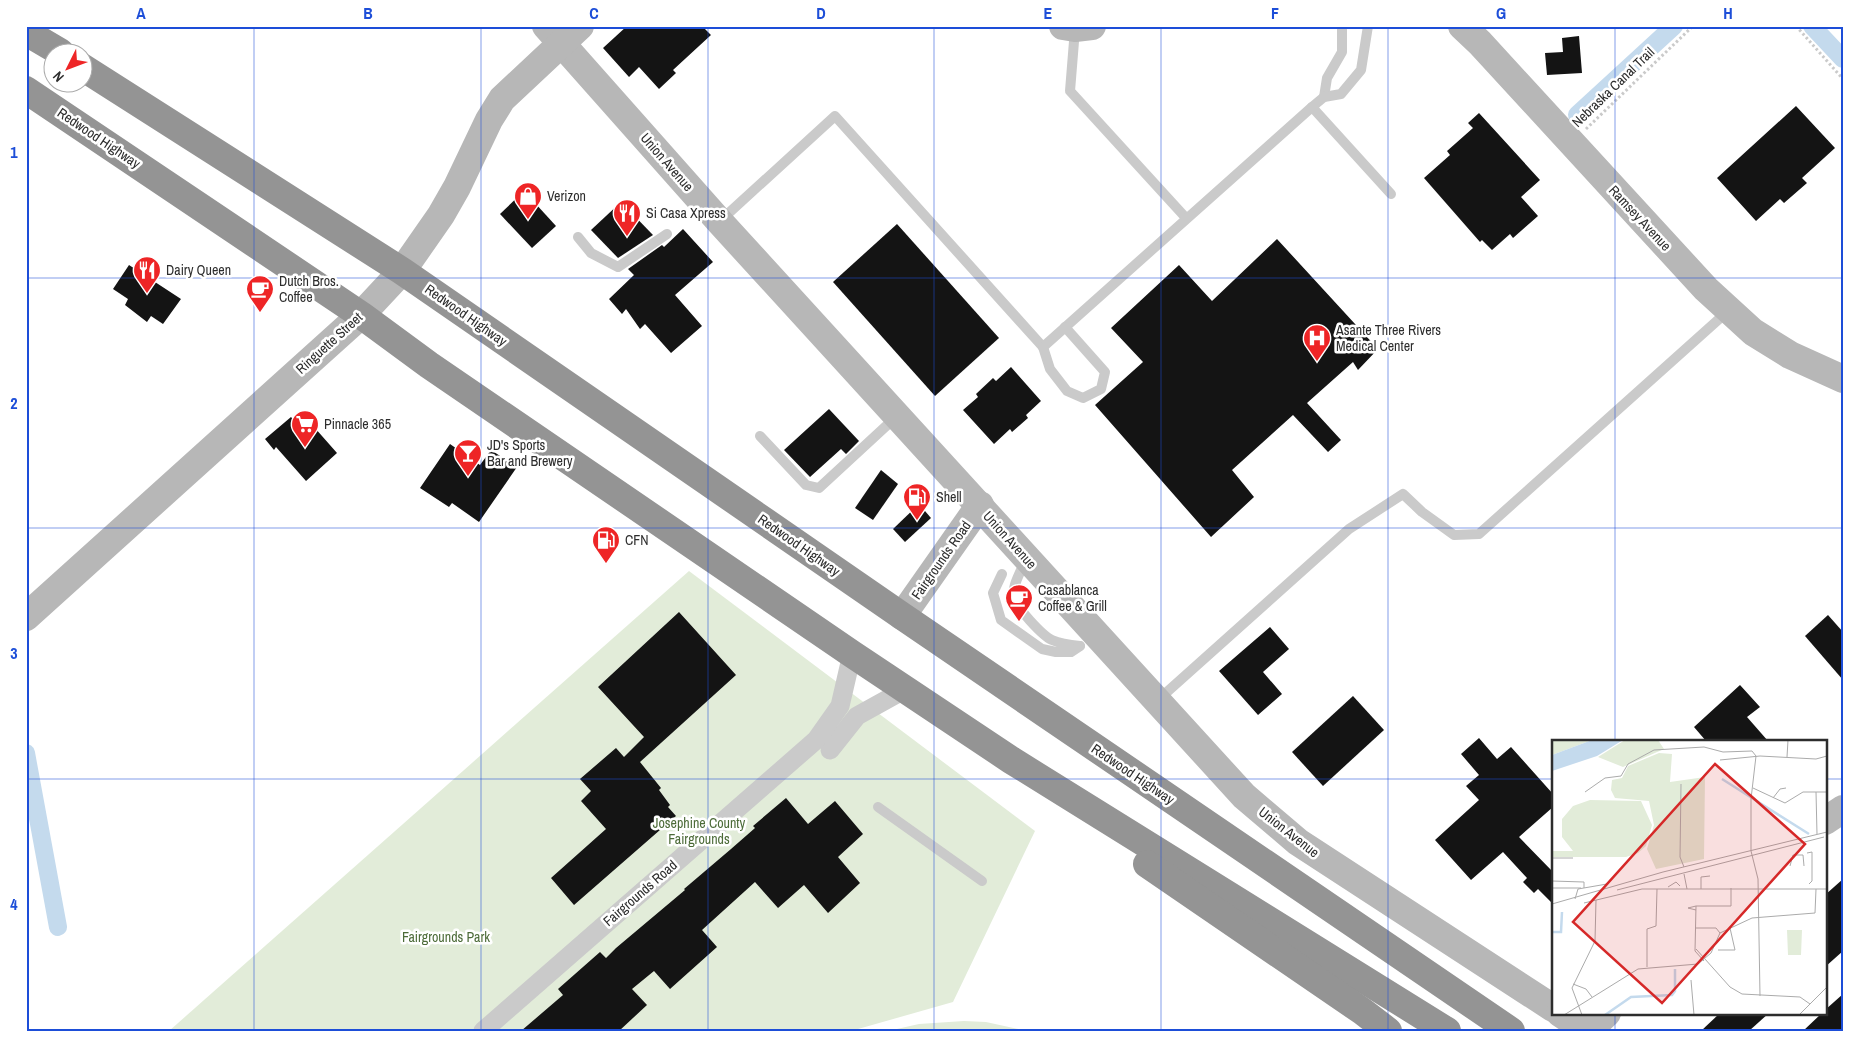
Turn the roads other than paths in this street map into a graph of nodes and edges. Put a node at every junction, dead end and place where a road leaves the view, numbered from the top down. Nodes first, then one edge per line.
1 (1342, 26) edge
2 (1368, 26) edge
3 (1462, 26) edge
4 (1077, 27) edge
5 (562, 32) edge
6 (92, 73) edge
7 (26, 90) edge
8 (1324, 97) junction
9 (1312, 107) junction
10 (1391, 194) dead end
11 (1186, 218) junction
12 (719, 221) junction
13 (667, 234) dead end
14 (578, 236) dead end
15 (402, 271) junction
16 (1728, 310) junction
17 (361, 315) junction
18 (1065, 328) junction
19 (1042, 347) junction
20 (1843, 379) edge
21 (897, 416) junction
22 (760, 436) dead end
23 (980, 505) junction
24 (1020, 570) dead end
25 (1002, 574) dead end
26 (902, 616) junction
27 (26, 617) edge
28 (852, 654) junction
29 (904, 690) junction
30 (1156, 702) junction
31 (823, 745) junction
32 (1011, 760) junction
33 (878, 807) dead end
34 (1843, 809) edge
35 (1826, 820) edge
36 (982, 881) dead end
37 (1552, 1007) edge
38 (1562, 1014) edge
39 (1606, 1014) edge
40 (483, 1031) edge
41 (1388, 1031) edge
42 (1447, 1031) edge
43 (1510, 1031) edge
44 (1587, 1031) edge

1 - 8 lane
2 - 8 lane
3 - 16 street, Ramsey Avenue
4 - 11 lane
5 - 12 street, Union Avenue
5 - 15 street, Ringuette Street
6 - 15 highway, Redwood Highway
7 - 17 highway, Redwood Highway
8 - 9 lane
9 - 10 lane
9 - 11 lane
11 - 18 lane
12 - 19 lane
12 - 21 street, Union Avenue
13 - 14 lane
15 - 17 street, Ringuette Street
15 - 26 highway, Redwood Highway
16 - 20 street, Ramsey Avenue
16 - 30 lane
17 - 27 street, Ringuette Street
17 - 28 highway, Redwood Highway
18 - 19 lane
18 - 19 lane
21 - 22 lane
21 - 23 street, Union Avenue
23 - 26 street, Fairgrounds Road
23 - 30 street, Union Avenue
24 - 25 lane
26 - 43 highway, Redwood Highway
28 - 29 highway, Redwood Highway
28 - 31 street, Fairgrounds Road
29 - 31 street
29 - 32 highway, Redwood Highway
30 - 37 street, Union Avenue
31 - 40 street, Fairgrounds Road
32 - 41 highway
32 - 42 highway, Redwood Highway
33 - 36 lane
34 - 35 street
38 - 44 street
39 - 44 street

